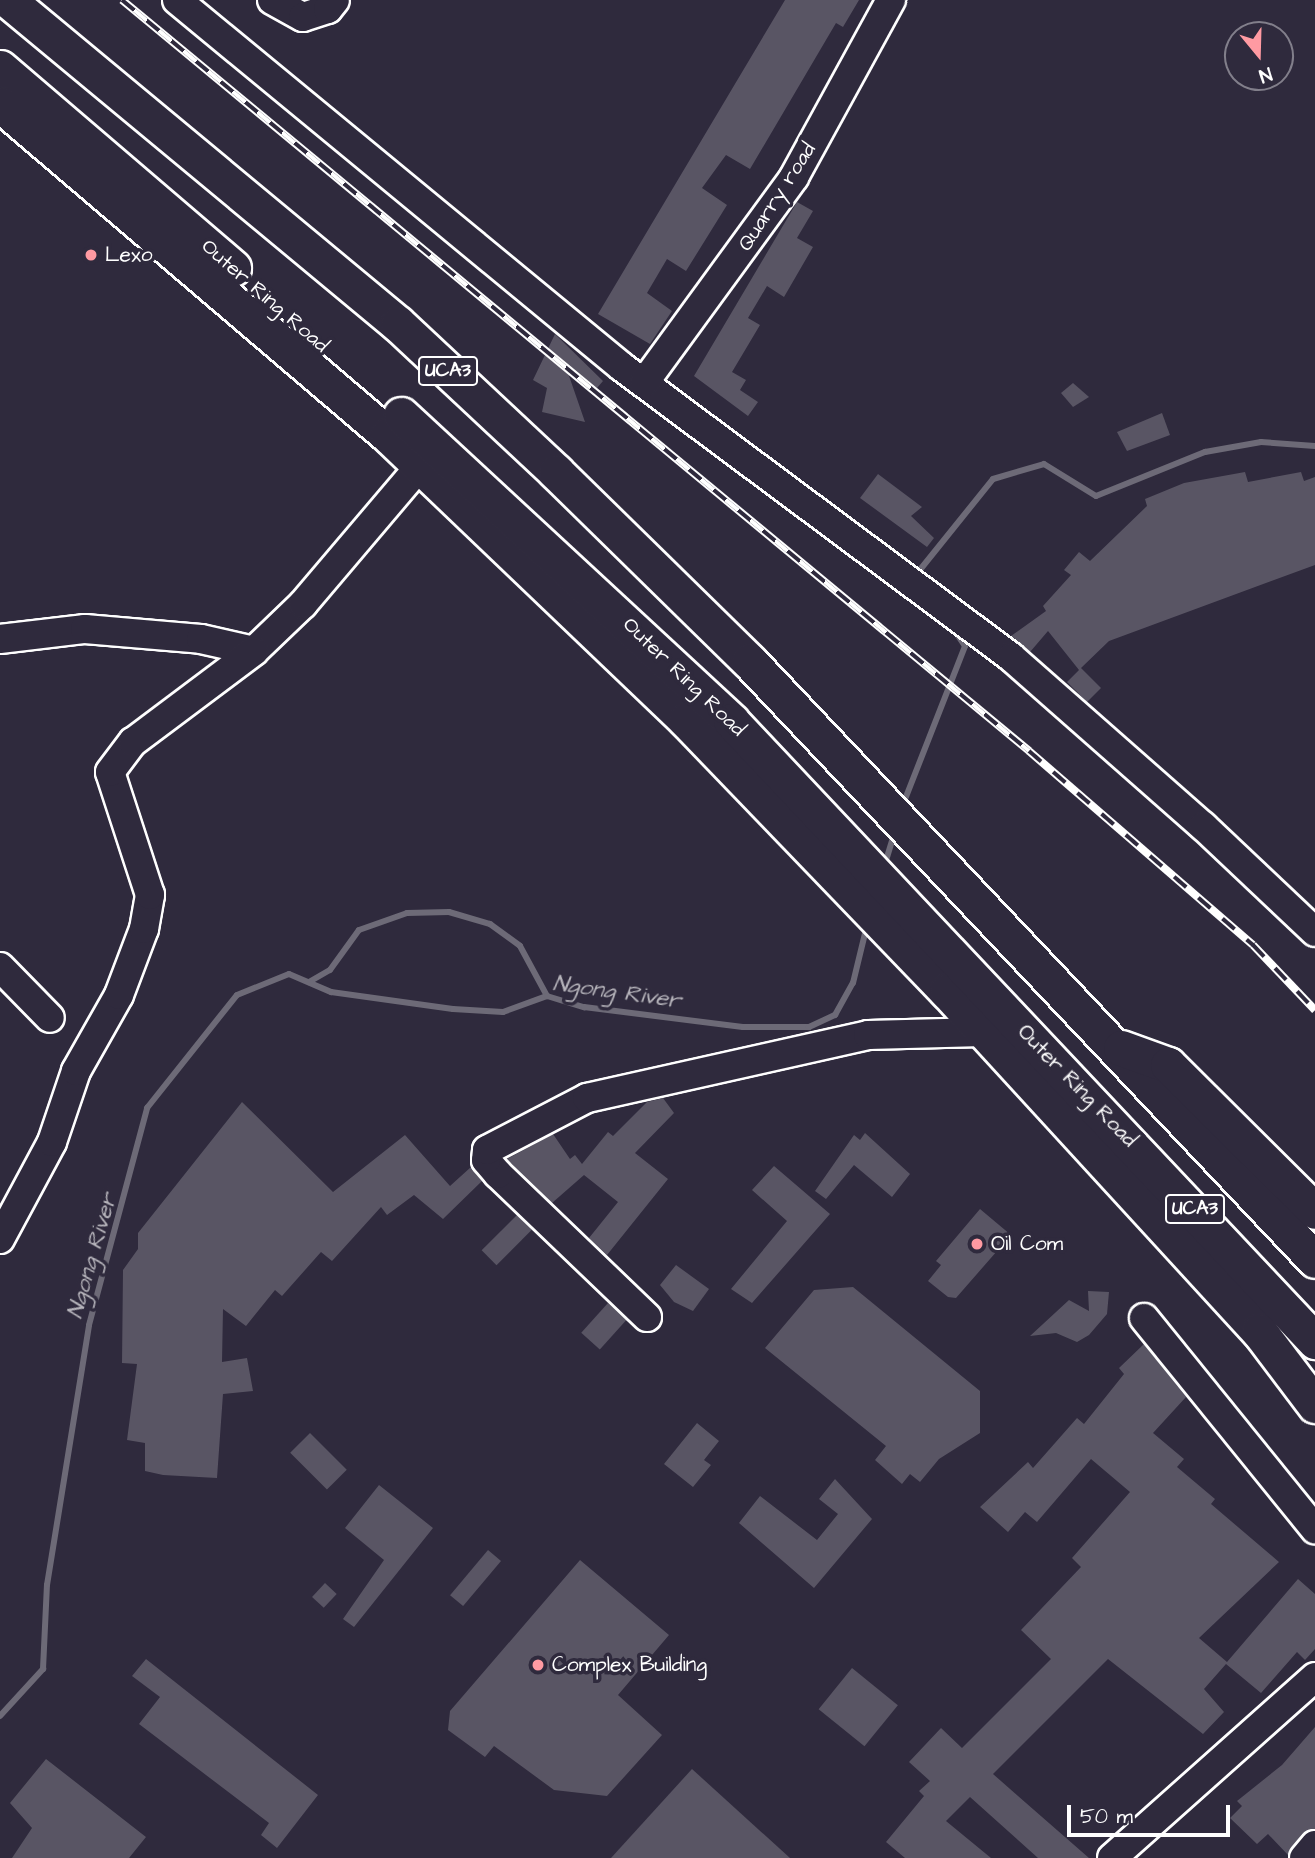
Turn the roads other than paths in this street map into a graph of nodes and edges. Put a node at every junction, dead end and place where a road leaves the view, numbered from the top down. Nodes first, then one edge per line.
1 (8, 0) edge
2 (177, 0) edge
3 (272, 0) edge
4 (335, 0) edge
5 (891, 0) edge
6 (0, 68) edge
7 (0, 104) edge
8 (253, 314) junction
9 (304, 330) junction
10 (644, 383) junction
11 (421, 465) junction
12 (0, 639) edge
13 (254, 650) junction
14 (664, 655) junction
15 (671, 706) junction
16 (831, 849) junction
17 (1315, 932) edge
18 (0, 967) edge
19 (956, 980) junction
20 (50, 1018) dead end
21 (983, 1032) junction
22 (1117, 1048) junction
23 (1315, 1211) edge
24 (0, 1239) edge
25 (1315, 1260) edge
26 (647, 1317) dead end
27 (1144, 1318) dead end
28 (1315, 1342) edge
29 (1315, 1405) edge
30 (1315, 1530) edge
31 (1315, 1677) edge
32 (1315, 1845) edge
33 (1112, 1858) edge
34 (1304, 1858) edge

1 - 22 main road, UCA3
2 - 10 street
3 - 4 street
5 - 10 street, Quarry road
6 - 9 main road, Outer Ring Road / UCA3
7 - 8 main road, UCA3
8 - 9 main road
8 - 11 main road, UCA3
9 - 14 main road, Outer Ring Road / UCA3
10 - 17 street
11 - 13 street
11 - 15 main road, UCA3
12 - 13 street
13 - 24 street
14 - 15 main road
14 - 16 main road, Outer Ring Road / UCA3
15 - 16 main road, UCA3
16 - 19 main road, UCA3
18 - 20 street
19 - 21 main road, UCA3
19 - 28 main road, Outer Ring Road / UCA3
21 - 26 street
21 - 29 main road, UCA3
22 - 23 main road, UCA3
22 - 25 main road, UCA3
27 - 30 street
31 - 33 street
32 - 34 street

